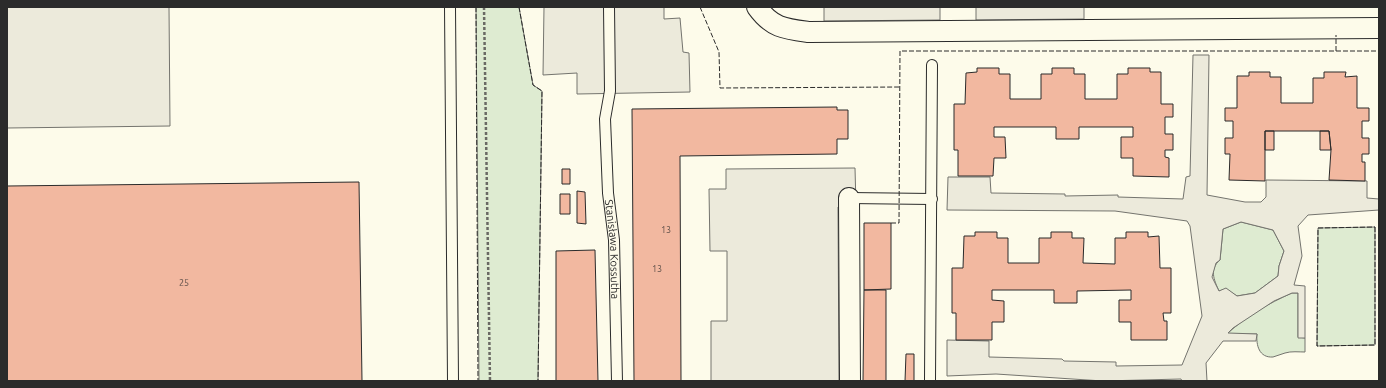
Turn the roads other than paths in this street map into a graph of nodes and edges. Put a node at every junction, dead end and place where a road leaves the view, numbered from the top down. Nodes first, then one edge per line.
1 (450, 7) edge
2 (609, 7) edge
3 (757, 7) edge
4 (1379, 28) edge
5 (932, 65) dead end
6 (849, 198) joint
7 (932, 199) junction
8 (453, 381) edge
9 (617, 381) edge
10 (850, 381) edge
11 (930, 381) edge

1 - 8 lane
2 - 9 lane, Stanisława Kossutha
3 - 4 street
5 - 7 lane
6 - 7 lane
6 - 10 street
7 - 11 lane

